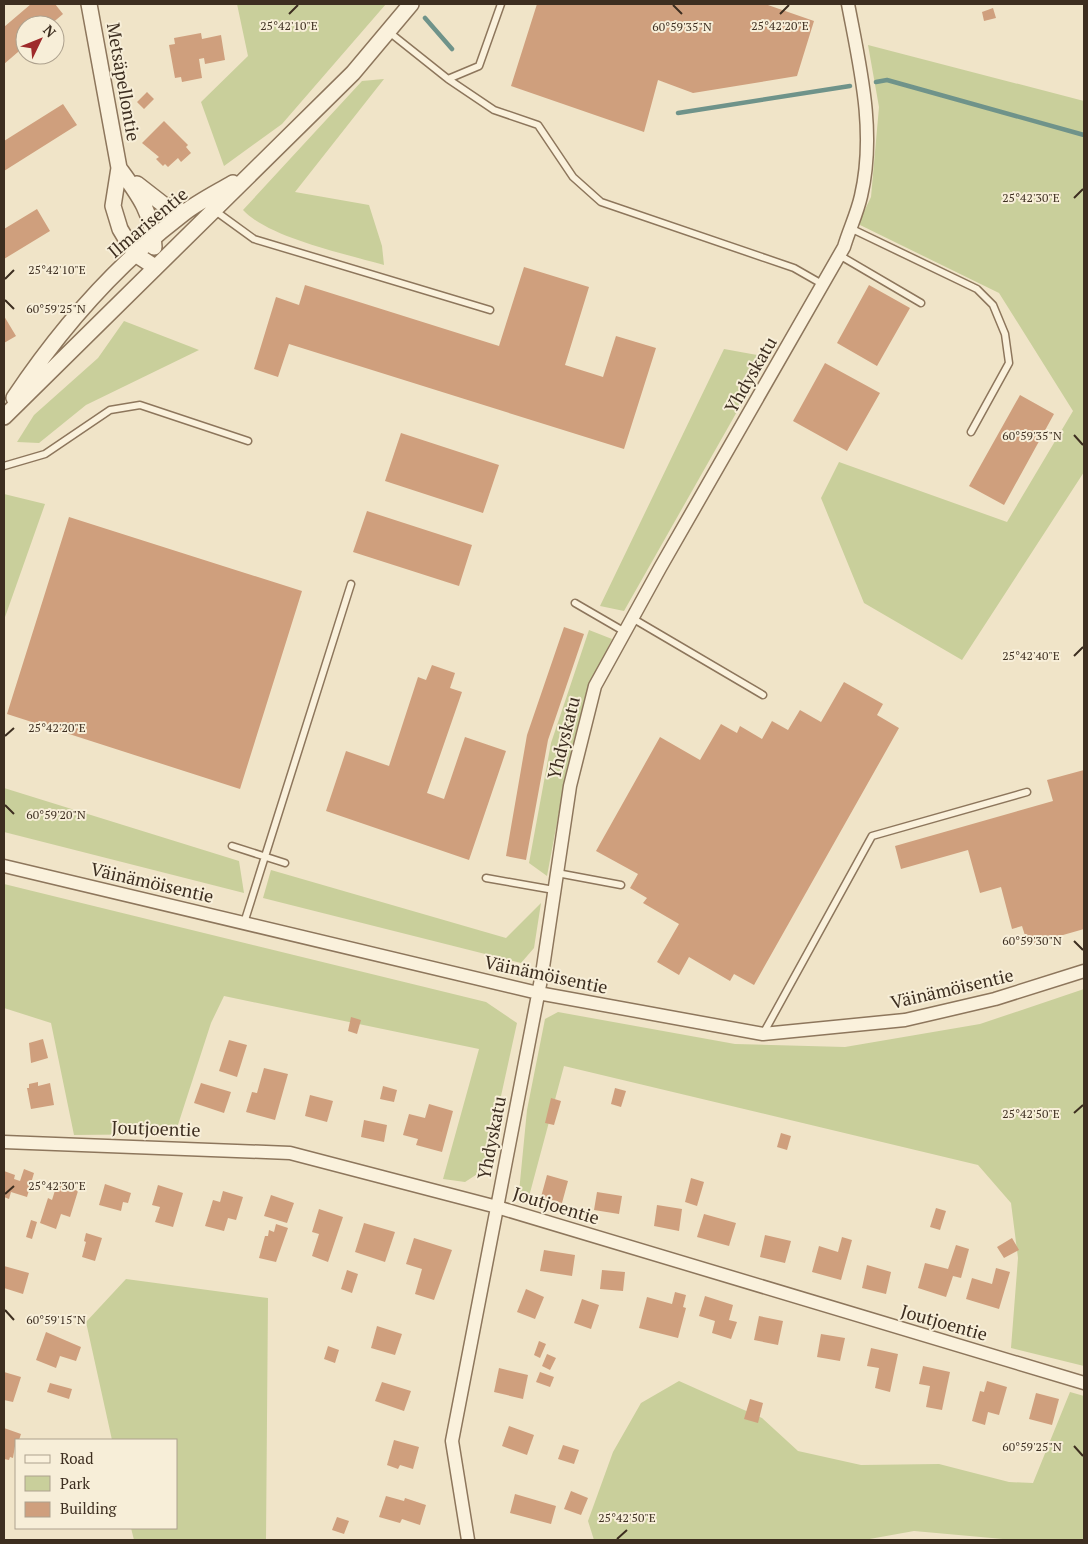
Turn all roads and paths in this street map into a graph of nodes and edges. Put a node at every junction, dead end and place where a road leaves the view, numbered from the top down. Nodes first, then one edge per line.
1 (90, 4) edge
2 (411, 4) edge
3 (501, 4) edge
4 (848, 4) edge
5 (388, 31) junction
6 (448, 79) junction
7 (119, 168) junction
8 (211, 204) junction
9 (184, 212) junction
10 (850, 228) junction
11 (154, 239) junction
12 (135, 254) junction
13 (839, 255) junction
14 (155, 267) junction
15 (822, 284) junction
16 (922, 303) dead end
17 (490, 310) dead end
18 (4, 415) edge
19 (971, 432) dead end
20 (248, 441) dead end
21 (4, 466) edge
22 (351, 584) dead end
23 (575, 602) dead end
24 (632, 618) junction
25 (625, 632) junction
26 (763, 696) dead end
27 (1027, 792) dead end
28 (232, 846) dead end
29 (264, 856) junction
30 (285, 863) dead end
31 (4, 866) edge
32 (557, 873) junction
33 (486, 878) dead end
34 (621, 885) dead end
35 (554, 890) junction
36 (244, 923) junction
37 (1084, 971) edge
38 (538, 993) junction
39 (763, 1034) junction
40 (4, 1142) edge
41 (496, 1207) junction
42 (1084, 1383) edge
43 (468, 1540) edge

1 - 7 street, Metsäpellontie
2 - 5 street, Ilmarisentie
3 - 6 lane
4 - 10 street, Yhdyskatu
5 - 6 lane
5 - 8 street, Ilmarisentie
6 - 15 lane
7 - 9 street, Metsäpellontie
7 - 11 street, Metsäpellontie
7 - 12 street, Metsäpellontie
8 - 9 street, Ilmarisentie
8 - 14 street, Ilmarisentie
8 - 17 lane
9 - 11 street, Ilmarisentie
10 - 13 street, Yhdyskatu
10 - 19 lane
11 - 12 street, Ilmarisentie
11 - 14 street, Metsäpellontie
12 - 14 street, Metsäpellontie
12 - 18 street, Ilmarisentie
13 - 15 street, Yhdyskatu
13 - 16 lane
14 - 18 street, Ilmarisentie
15 - 24 street, Yhdyskatu
20 - 21 lane
22 - 29 lane
23 - 25 lane
24 - 25 street, Yhdyskatu
24 - 26 lane
25 - 32 street, Yhdyskatu
27 - 39 lane
28 - 29 lane
29 - 30 lane
29 - 36 lane
31 - 36 street, Väinämöisentie
32 - 34 lane
32 - 35 street, Yhdyskatu
33 - 35 lane
35 - 38 street, Yhdyskatu
36 - 38 street, Väinämöisentie
37 - 39 street, Väinämöisentie
38 - 39 street, Väinämöisentie
38 - 41 street, Yhdyskatu
40 - 41 street, Joutjoentie
41 - 42 street, Joutjoentie
41 - 43 street, Yhdyskatu

